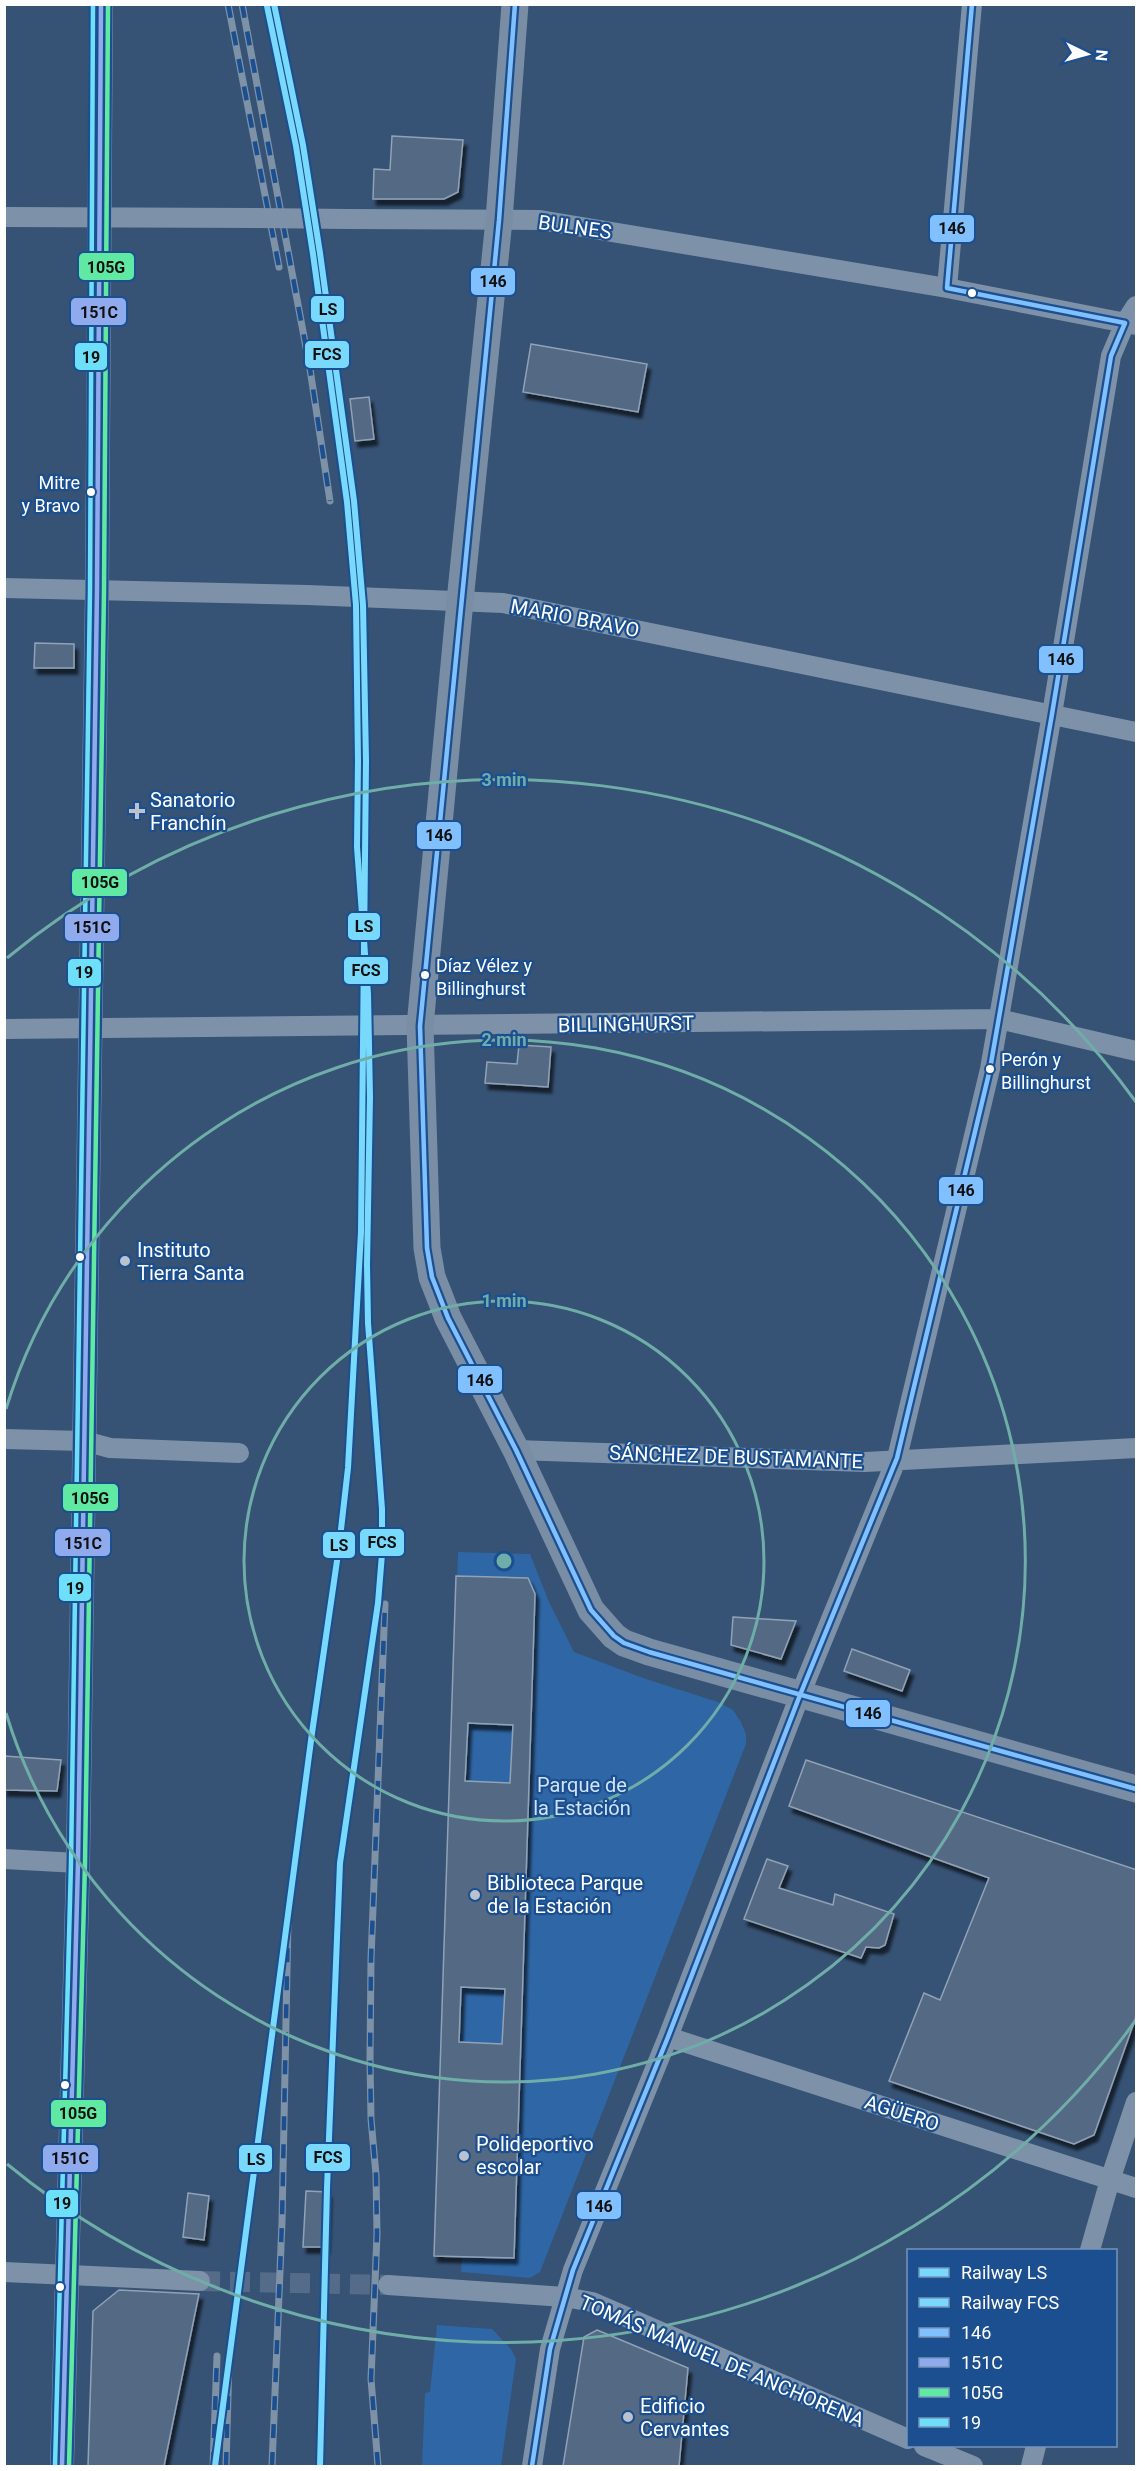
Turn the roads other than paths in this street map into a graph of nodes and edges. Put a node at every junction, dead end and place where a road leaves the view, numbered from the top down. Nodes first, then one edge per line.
1 (102, 4) edge
2 (516, 4) edge
3 (972, 4) edge
4 (4, 217) edge
5 (101, 218) junction
6 (499, 220) junction
7 (947, 288) junction
8 (1137, 306) edge
9 (1131, 324) edge
10 (4, 588) edge
11 (97, 590) junction
12 (460, 602) junction
13 (1052, 714) junction
14 (1137, 732) edge
15 (999, 1019) junction
16 (420, 1026) junction
17 (90, 1028) junction
18 (4, 1029) edge
19 (1137, 1051) edge
20 (4, 1439) edge
21 (84, 1441) junction
22 (1137, 1448) edge
23 (516, 1450) junction
24 (239, 1453) dead end
25 (897, 1458) junction
26 (800, 1695) junction
27 (1137, 1788) edge
28 (4, 1859) edge
29 (78, 1863) junction
30 (669, 2037) junction
31 (1137, 2102) edge
32 (1110, 2180) junction
33 (1137, 2188) edge
34 (1090, 2249) edge
35 (4, 2272) edge
36 (69, 2274) junction
37 (200, 2281) tunnel mouth
38 (388, 2286) tunnel mouth
39 (565, 2297) junction
40 (907, 2438) edge
41 (929, 2447) edge
42 (1036, 2447) edge
43 (62, 2466) edge
44 (532, 2466) edge
45 (973, 2466) edge
46 (1031, 2466) edge

1 - 5 street
2 - 6 main road
3 - 7 street
4 - 5 street, BULNES
5 - 6 street, BULNES, bridge
5 - 11 street
6 - 7 street, BULNES
6 - 12 main road
7 - 9 street, BULNES
8 - 9 street
9 - 13 street
10 - 11 street, MARIO BRAVO
11 - 12 street, MARIO BRAVO
11 - 17 street
12 - 13 street, MARIO BRAVO
12 - 16 main road
13 - 14 street, MARIO BRAVO
13 - 15 street
15 - 16 street, BILLINGHURST
15 - 19 street, BILLINGHURST
15 - 25 street
16 - 17 street, BILLINGHURST
16 - 23 main road
17 - 18 street, BILLINGHURST
17 - 21 street
20 - 21 street
21 - 24 street
21 - 29 street
22 - 25 street, SÁNCHEZ DE BUSTAMANTE
23 - 25 street, SÁNCHEZ DE BUSTAMANTE
23 - 26 main road
25 - 26 street
26 - 27 main road
26 - 30 street
28 - 29 street
29 - 36 street
30 - 32 street, AGÜERO
30 - 39 street
31 - 32 street
32 - 33 street, AGÜERO
32 - 34 street
35 - 36 street
36 - 37 street
36 - 43 street
38 - 39 street, TOMÁS MANUEL DE ANCHORENA
39 - 40 street, TOMÁS MANUEL DE ANCHORENA
39 - 44 street
41 - 45 street
42 - 46 street

